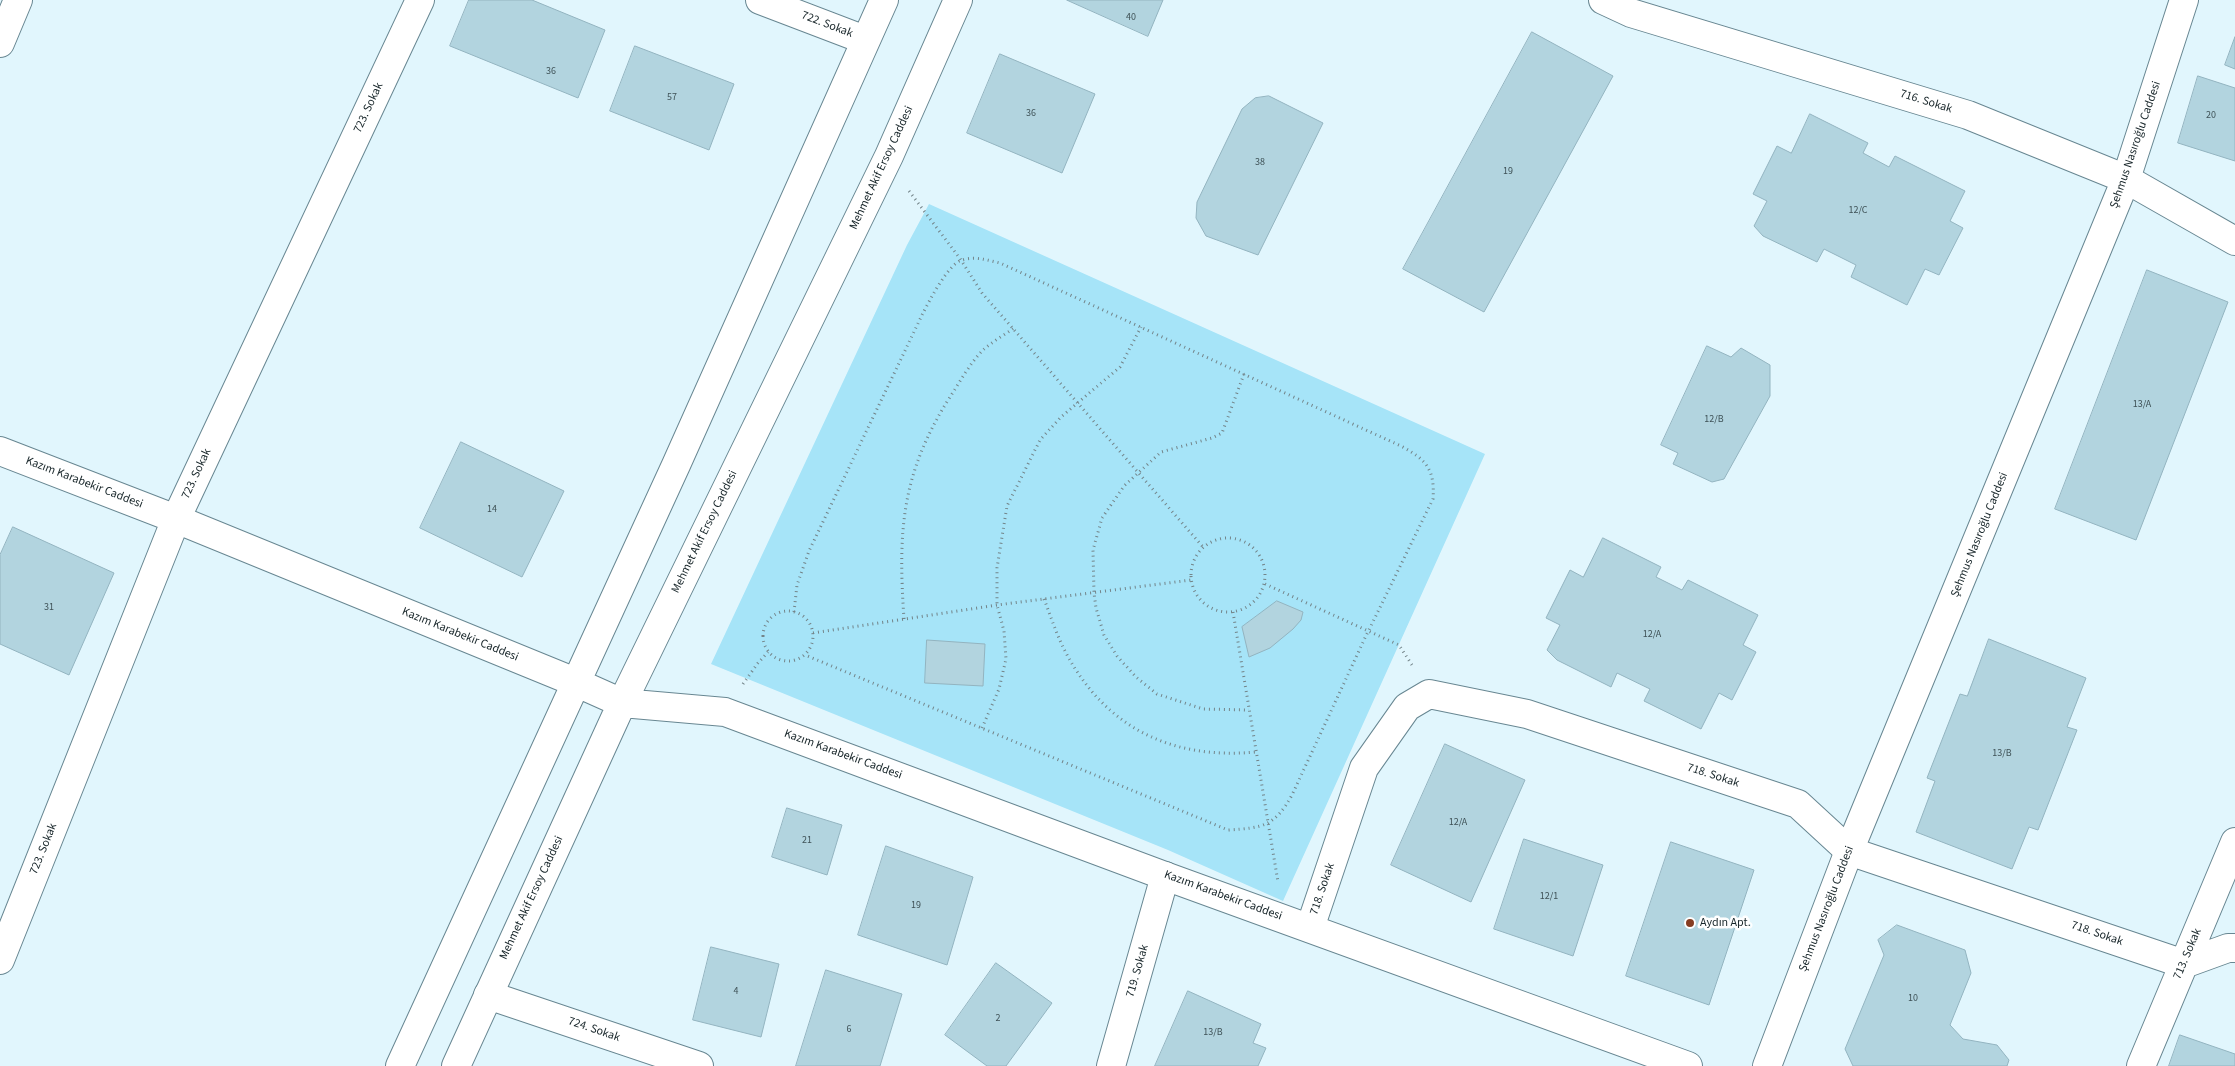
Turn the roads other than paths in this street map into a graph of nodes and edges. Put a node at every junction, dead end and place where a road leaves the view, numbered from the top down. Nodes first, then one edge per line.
1 (18, 0) edge
2 (420, 0) edge
3 (760, 0) edge
4 (884, 0) edge
5 (958, 0) edge
6 (1603, 0) edge
7 (2184, 0) edge
8 (865, 40) junction
9 (0, 43) edge
10 (2126, 179) junction
11 (2235, 241) edge
12 (0, 451) edge
13 (176, 519) junction
14 (575, 682) junction
15 (622, 703) junction
16 (2235, 842) edge
17 (1849, 851) junction
18 (1165, 876) junction
19 (1310, 928) junction
20 (2235, 948) edge
21 (0, 960) edge
22 (2184, 964) junction
23 (488, 995) junction
24 (400, 1066) edge
25 (456, 1066) edge
26 (699, 1066) edge
27 (1111, 1066) edge
28 (1688, 1066) edge
29 (1767, 1066) edge
30 (2141, 1066) edge

1 - 9 street
2 - 13 street, 723. Sokak
3 - 8 street, 722. Sokak
4 - 8 street
5 - 15 street, Mehmet Akif Ersoy Caddesi
6 - 10 street, 716. Sokak
7 - 10 street, Şehmus Nasıroğlu Caddesi
8 - 14 street
10 - 11 street, 716. Sokak
10 - 17 street, Şehmus Nasıroğlu Caddesi
12 - 13 street, Kazım Karabekir Caddesi
13 - 14 street, Kazım Karabekir Caddesi
13 - 21 street, 723. Sokak
14 - 15 street, Kazım Karabekir Caddesi
14 - 24 street
15 - 18 street, Kazım Karabekir Caddesi
15 - 23 street, Mehmet Akif Ersoy Caddesi
16 - 22 street, 713. Sokak
17 - 19 street, 718. Sokak
17 - 22 street, 718. Sokak
17 - 29 street, Şehmus Nasıroğlu Caddesi
18 - 19 street, Kazım Karabekir Caddesi
18 - 27 street, 719. Sokak
19 - 28 street, Kazım Karabekir Caddesi
20 - 22 street
22 - 30 street, 713. Sokak
23 - 25 street, Mehmet Akif Ersoy Caddesi
23 - 26 street, 724. Sokak

